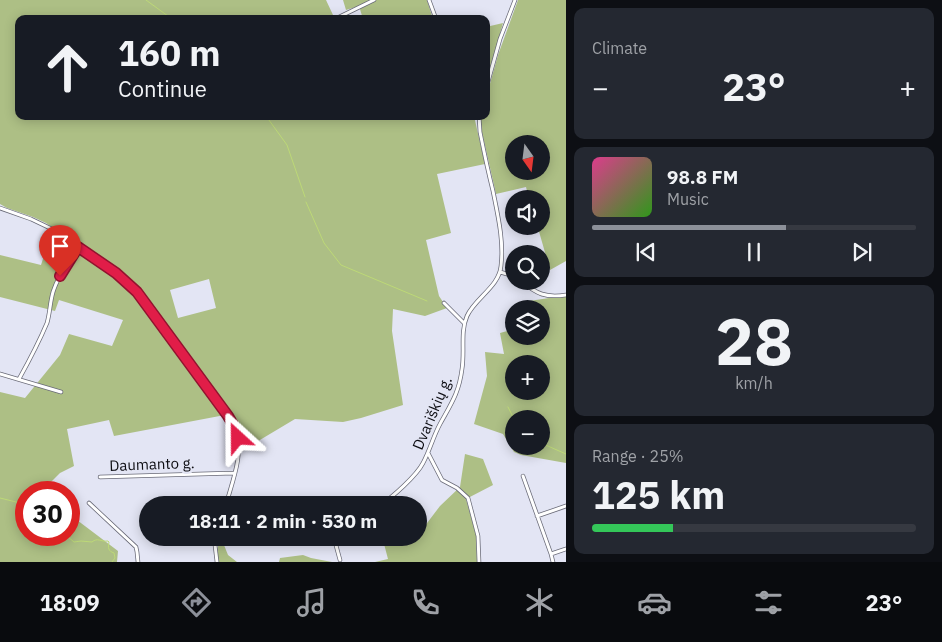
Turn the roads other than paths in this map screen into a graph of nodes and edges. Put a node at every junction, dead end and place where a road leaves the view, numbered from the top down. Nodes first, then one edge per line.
1 (374, 0) edge
2 (429, 0) edge
3 (514, 0) edge
4 (343, 15) edge
5 (435, 15) edge
6 (490, 75) edge
7 (480, 120) edge
8 (0, 208) edge
9 (78, 247) junction
10 (500, 272) junction
11 (505, 273) edge
12 (532, 290) edge
13 (566, 295) edge
14 (444, 302) dead end
15 (465, 323) junction
16 (0, 374) edge
17 (19, 379) junction
18 (61, 392) dead end
19 (428, 453) junction
20 (234, 472) junction
21 (523, 476) dead end
22 (100, 477) dead end
23 (228, 496) edge
24 (393, 496) edge
25 (89, 503) dead end
26 (566, 506) edge
27 (537, 516) junction
28 (216, 546) edge
29 (336, 546) edge
30 (566, 549) edge
31 (551, 554) junction
32 (340, 560) dead end
33 (138, 562) edge
34 (217, 562) edge
35 (479, 562) edge
36 (553, 562) edge

1 - 4 street
2 - 5 street
3 - 6 street
7 - 10 street
8 - 9 street
9 - 17 street
9 - 20 street
10 - 11 street
10 - 15 street, Dvariškių g.
12 - 13 street
14 - 15 street
15 - 19 street, Dvariškių g.
16 - 17 street
17 - 18 street
19 - 24 street, Dvariškių g.
19 - 35 street
20 - 22 street, Daumanto g.
20 - 23 street
21 - 27 street
25 - 33 street
26 - 27 street
27 - 31 street
28 - 34 street
29 - 32 street
30 - 31 street
31 - 36 street

